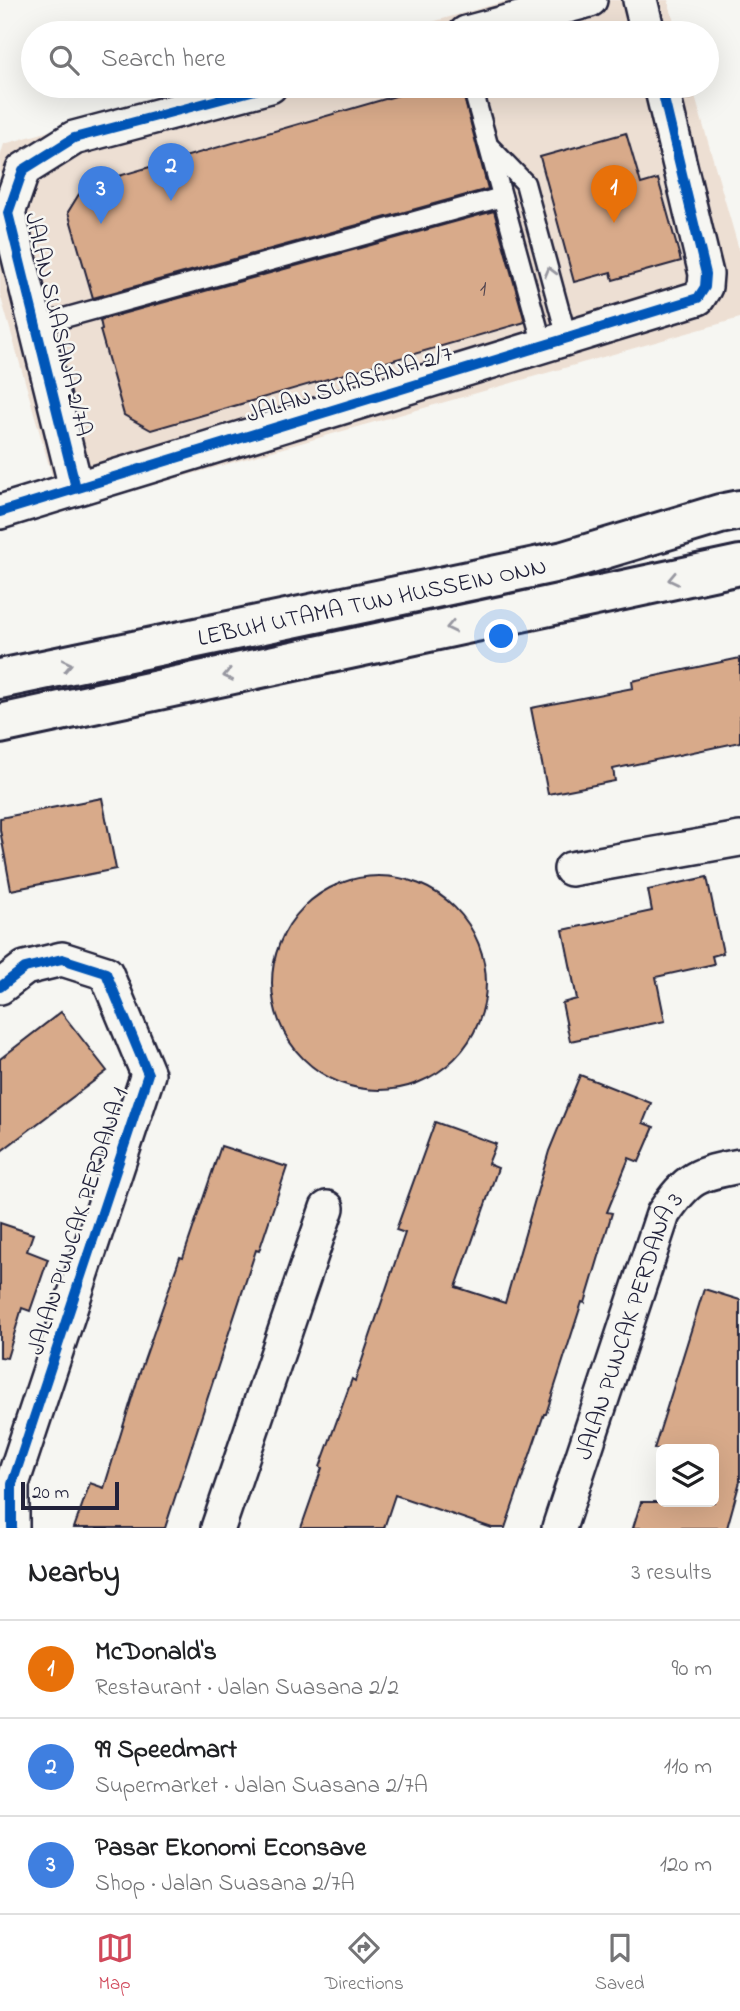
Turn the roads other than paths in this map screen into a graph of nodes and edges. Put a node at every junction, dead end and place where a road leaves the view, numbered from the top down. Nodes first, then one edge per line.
1 (590, 0) edge
2 (640, 0) edge
3 (511, 21) edge
4 (645, 21) edge
5 (225, 98) edge
6 (475, 98) edge
7 (664, 98) edge
8 (488, 146) junction
9 (502, 197) junction
10 (35, 326) junction
11 (555, 342) junction
12 (76, 488) junction
13 (740, 510) edge
14 (0, 512) edge
15 (740, 565) edge
16 (0, 678) edge
17 (0, 724) edge
18 (740, 839) edge
19 (571, 869) dead end
20 (0, 987) edge
21 (740, 1166) edge
22 (327, 1208) dead end
23 (12, 1528) edge
24 (218, 1528) edge
25 (559, 1528) edge

1 - 3 street
2 - 4 street
5 - 10 street, JALAN SUASANA 2/7A
6 - 8 lane
7 - 11 street, JALAN SUASANA 2/7
8 - 9 lane
11 -> 8 lane
9 - 10 lane
9 - 11 lane
10 - 12 street, JALAN SUASANA 2/7A
11 - 12 street, JALAN SUASANA 2/7
12 - 14 street, JALAN SUASANA 2/7
16 -> 13 main road, LEBUH UTAMA TUN HUSSEIN ONN
15 -> 17 main road, LEBUH UTAMA TUN HUSSEIN ONN
18 - 19 street
20 - 23 street, JALAN PUNCAK PERDANA 1
21 - 25 street, JALAN PUNCAK PERDANA 3
22 - 24 street

